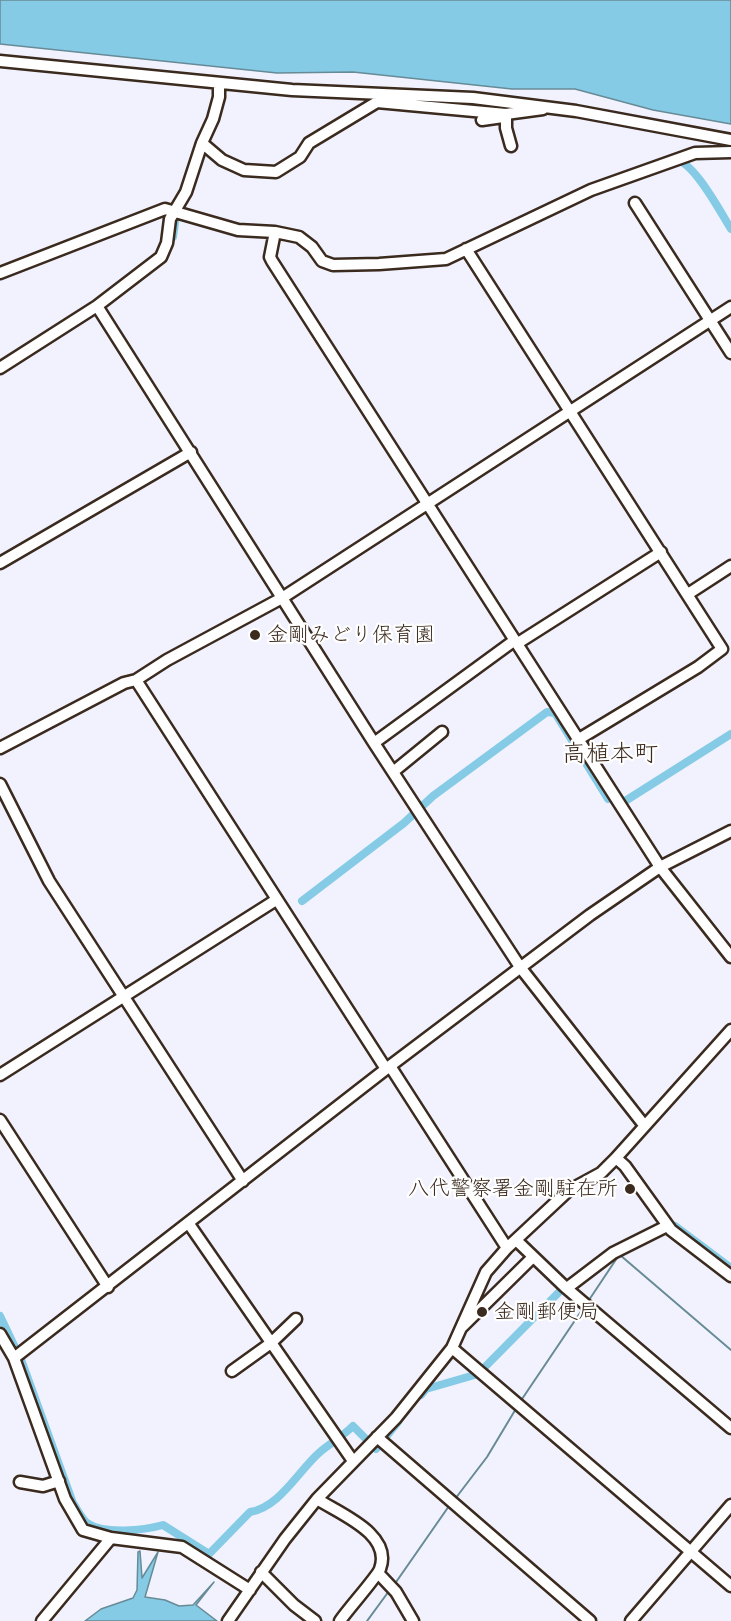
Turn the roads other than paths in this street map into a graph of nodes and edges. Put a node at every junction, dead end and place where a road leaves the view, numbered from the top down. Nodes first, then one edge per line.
1 (0, 61) edge
2 (219, 84) junction
3 (548, 108) junction
4 (506, 115) junction
5 (482, 120) dead end
6 (731, 141) edge
7 (202, 143) junction
8 (511, 146) dead end
9 (731, 152) edge
10 (635, 203) dead end
11 (175, 211) junction
12 (275, 232) junction
13 (466, 249) junction
14 (0, 273) edge
15 (731, 308) edge
16 (99, 309) junction
17 (710, 321) junction
18 (731, 353) edge
19 (0, 368) edge
20 (0, 376) edge
21 (570, 412) junction
22 (191, 453) junction
23 (429, 503) junction
24 (661, 552) junction
25 (0, 563) edge
26 (731, 566) edge
27 (688, 594) junction
28 (282, 598) junction
29 (516, 641) junction
30 (136, 680) junction
31 (442, 732) dead end
32 (579, 739) junction
33 (374, 743) junction
34 (0, 748) edge
35 (393, 772) junction
36 (0, 784) edge
37 (731, 831) edge
38 (660, 867) junction
39 (276, 900) junction
40 (731, 957) edge
41 (520, 967) junction
42 (122, 995) junction
43 (731, 1030) edge
44 (388, 1068) junction
45 (0, 1075) edge
46 (0, 1120) edge
47 (644, 1125) junction
48 (616, 1158) junction
49 (243, 1181) junction
50 (189, 1224) junction
51 (667, 1226) junction
52 (516, 1240) junction
53 (507, 1248) junction
54 (532, 1258) junction
55 (484, 1276) junction
56 (731, 1276) edge
57 (565, 1286) junction
58 (108, 1287) junction
59 (500, 1290) junction
60 (296, 1319) dead end
61 (462, 1327) junction
62 (0, 1334) edge
63 (271, 1343) junction
64 (452, 1348) junction
65 (17, 1356) junction
66 (232, 1371) dead end
67 (731, 1428) edge
68 (376, 1438) junction
69 (356, 1457) junction
70 (59, 1481) junction
71 (21, 1482) dead end
72 (317, 1499) junction
73 (731, 1505) edge
74 (111, 1538) junction
75 (691, 1551) junction
76 (261, 1572) junction
77 (378, 1573) junction
78 (731, 1586) edge
79 (250, 1590) junction
80 (42, 1621) edge
81 (228, 1621) edge
82 (315, 1621) edge
83 (340, 1621) edge
84 (413, 1621) edge
85 (590, 1621) edge
86 (631, 1621) edge

1 - 2 street
2 - 3 street
2 - 7 street
3 - 4 street
3 - 6 street
4 - 5 street
4 - 7 street
4 - 8 street
7 - 11 street
9 - 13 street
10 - 17 street
11 - 12 street
11 - 14 street
11 - 16 street
12 - 13 street
12 - 23 street
13 - 21 street
15 - 17 street
16 - 19 street
16 - 20 street
16 - 22 street
17 - 18 street
17 - 21 street
21 - 23 street
21 - 24 street
22 - 25 street
22 - 28 street
23 - 28 street
23 - 29 street
24 - 27 street
24 - 29 street
26 - 27 street
27 - 32 street
28 - 30 street
28 - 33 street
29 - 32 street
29 - 33 street
30 - 34 street
30 - 39 street
31 - 35 street
32 - 38 street
33 - 35 street
35 - 41 street
36 - 42 street
37 - 38 street
38 - 40 street
38 - 41 street
39 - 42 street
39 - 44 street
41 - 44 street
41 - 47 street
42 - 45 street
42 - 49 street
43 - 47 street
44 - 49 street
44 - 53 street
46 - 58 street
47 - 48 street
48 - 51 street
48 - 52 street
49 - 50 street
50 - 58 street
50 - 63 street
51 - 56 street
51 - 57 street
52 - 53 street
52 - 54 street
53 - 55 street
54 - 57 street
54 - 59 street
55 - 59 street
55 - 61 street
57 - 67 street
58 - 65 street
59 - 61 street
60 - 63 street
61 - 64 street
62 - 65 street
63 - 66 street
63 - 69 street
64 - 68 street
64 - 75 street
65 - 70 street
68 - 69 street
68 - 85 street
69 - 72 street
70 - 71 street
70 - 74 street
72 - 76 street
72 - 77 street
73 - 75 street
74 - 79 street
74 - 80 street
75 - 78 street
75 - 86 street
76 - 79 street
76 - 82 street
77 - 83 street
77 - 84 street
79 - 81 street

